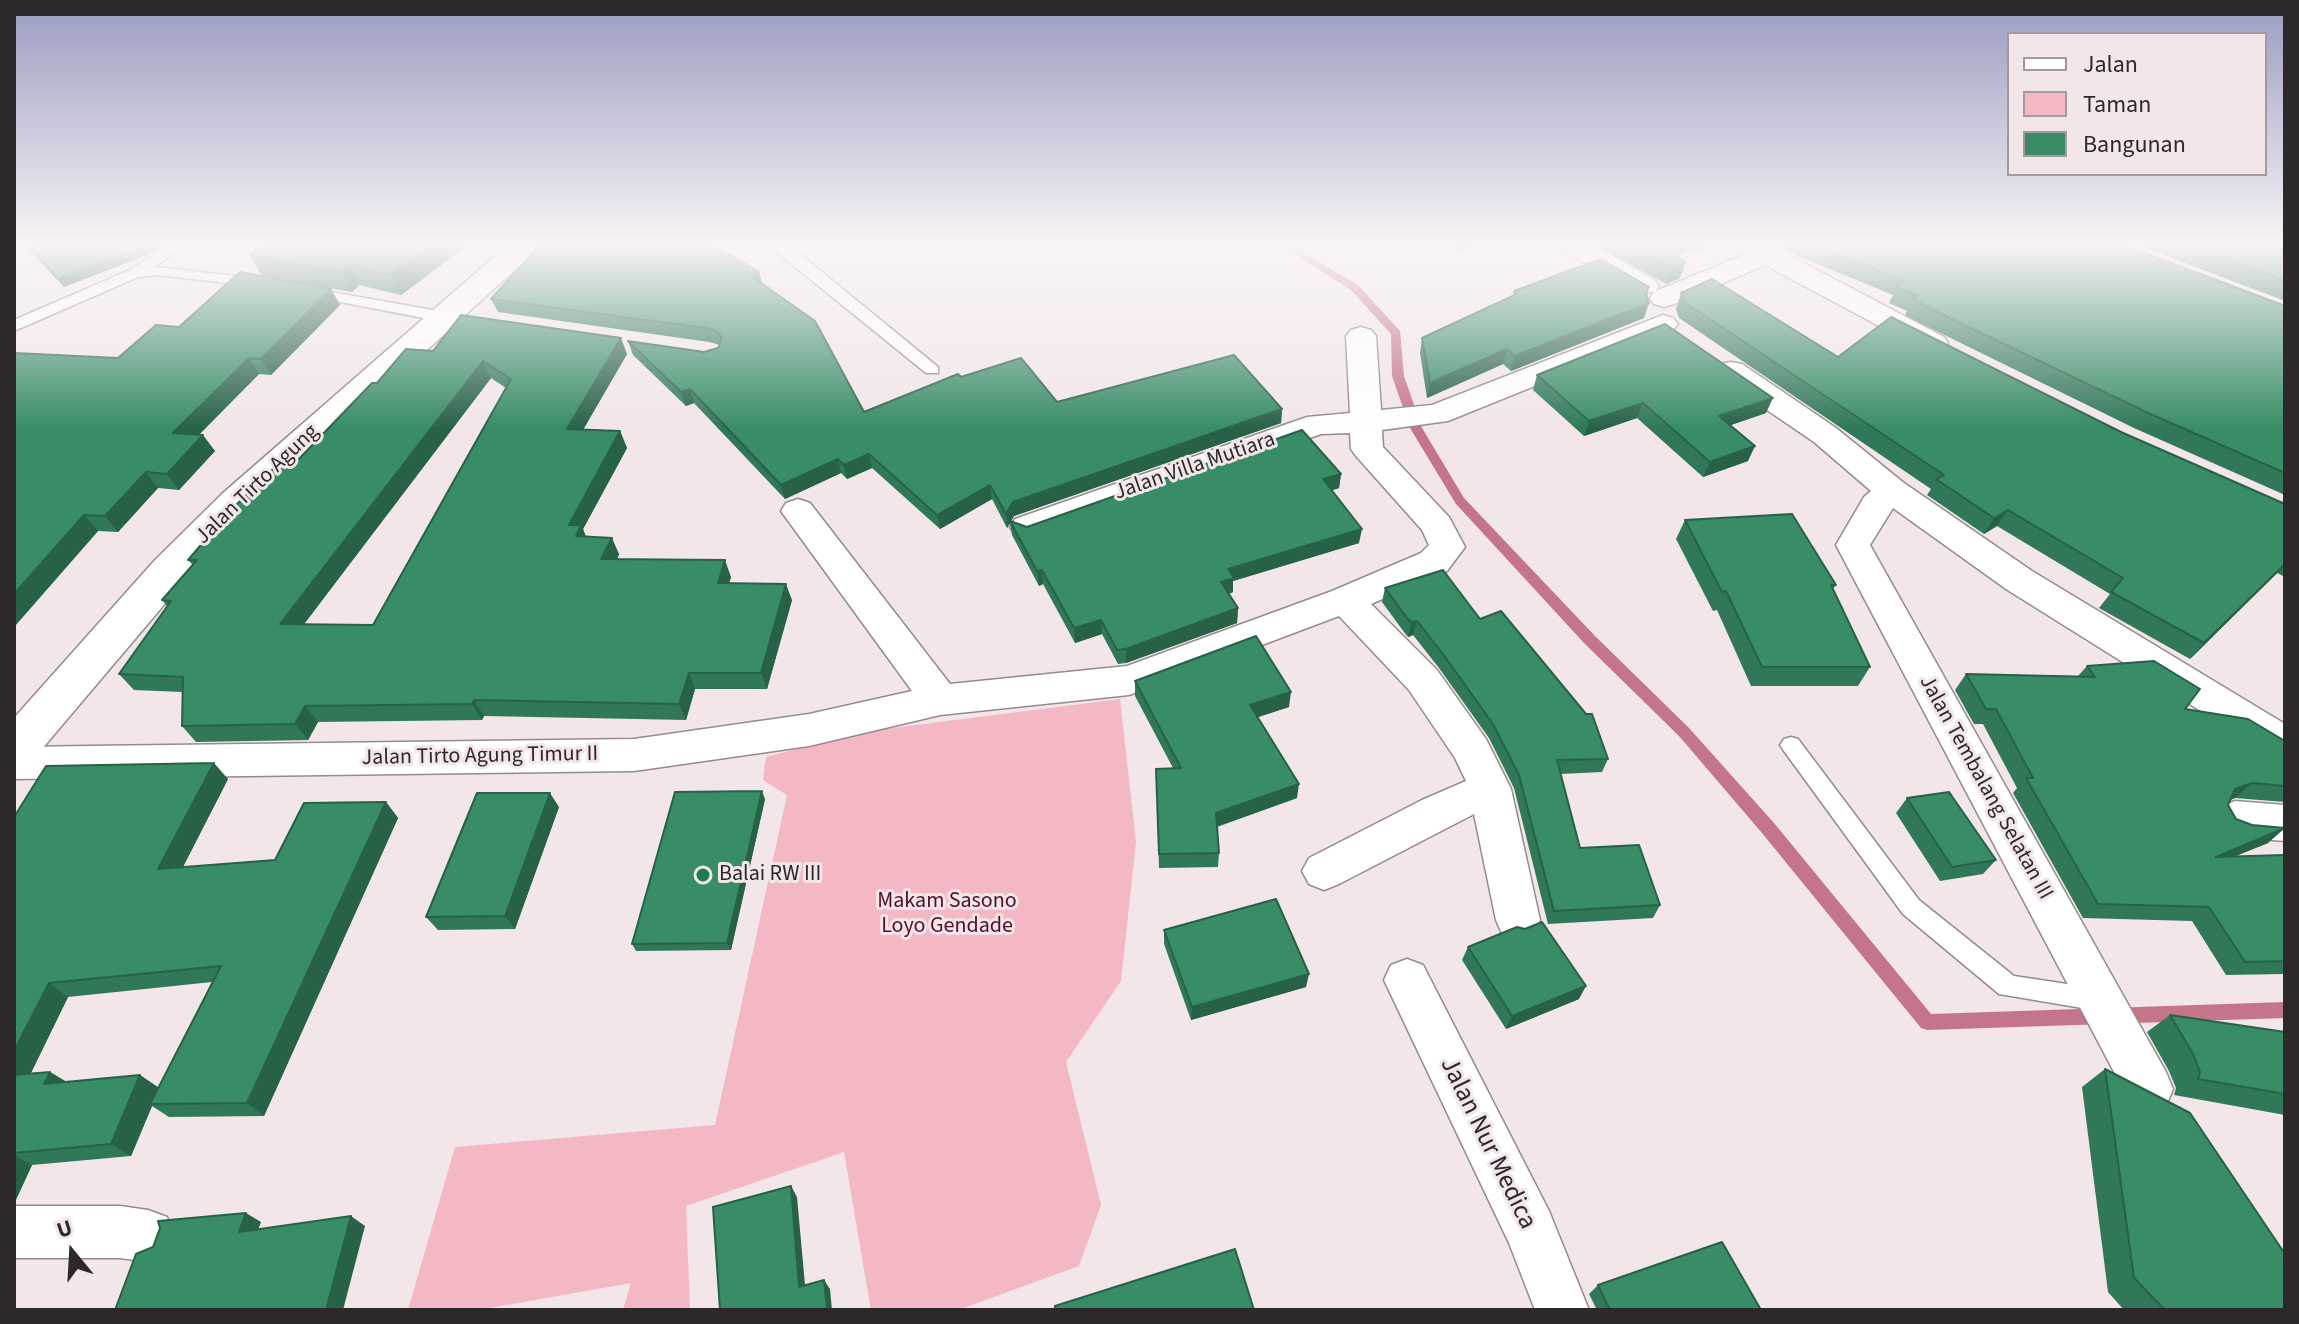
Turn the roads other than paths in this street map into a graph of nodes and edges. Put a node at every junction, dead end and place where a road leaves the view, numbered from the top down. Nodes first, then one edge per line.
1 (60, 306) edge
2 (387, 306) edge
3 (472, 306) edge
4 (854, 306) edge
5 (1651, 306) edge
6 (1701, 306) edge
7 (1864, 306) edge
8 (460, 319) junction
9 (14, 326) edge
10 (1679, 328) junction
11 (1361, 336) dead end
12 (1954, 354) edge
13 (932, 370) dead end
14 (1382, 420) junction
15 (1892, 491) junction
16 (798, 511) dead end
17 (1027, 527) edge
18 (1345, 600) junction
19 (940, 700) junction
20 (2285, 744) edge
21 (1791, 745) dead end
22 (17, 746) edge
23 (1490, 789) junction
24 (2235, 819) edge
25 (2285, 823) edge
26 (1324, 871) dead end
27 (1518, 920) dead end
28 (1407, 980) dead end
29 (2100, 1000) junction
30 (2149, 1089) edge
31 (14, 1232) edge
32 (148, 1236) dead end
33 (1562, 1310) edge

1 - 9 lane
2 - 8 lane
3 - 8 main road, Jalan Tirto Agung
4 - 13 lane
5 - 10 street
6 - 10 street, Jalan Villa Mutiara
7 - 12 street
8 - 22 main road, Jalan Tirto Agung
10 - 14 street, Jalan Villa Mutiara
10 - 15 street
11 - 14 street
14 - 17 street, Jalan Villa Mutiara
14 - 18 street
15 - 20 street
15 - 29 street, Jalan Tembalang Selatan III
16 - 19 street
18 - 19 street, Jalan Tirto Agung Timur II
18 - 23 street
19 - 22 street, Jalan Tirto Agung Timur II
21 - 29 lane
23 - 26 street
23 - 27 street
24 - 25 street
28 - 33 street, Jalan Nur Medica
29 - 30 street, Jalan Tembalang Selatan III
31 - 32 street

